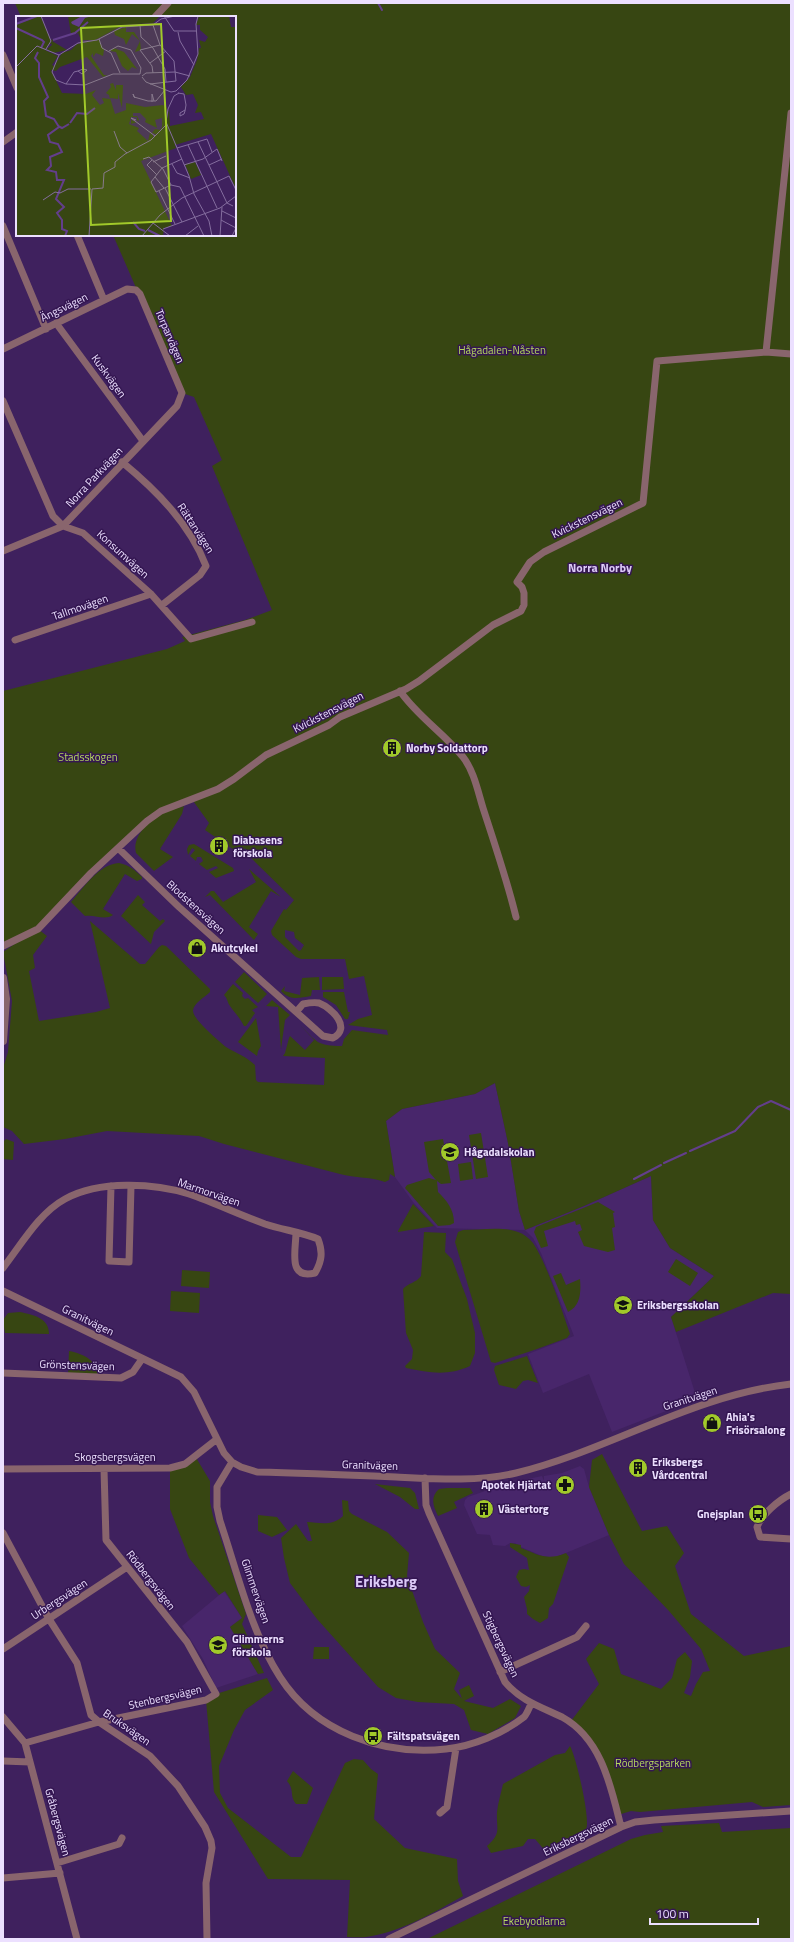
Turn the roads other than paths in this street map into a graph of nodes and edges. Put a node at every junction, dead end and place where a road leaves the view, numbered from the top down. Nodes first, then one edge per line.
1 (168, 3) edge
2 (156, 16) edge
3 (3, 55) edge
4 (16, 86) edge
5 (791, 113) edge
6 (16, 133) edge
7 (3, 142) edge
8 (3, 226) edge
9 (77, 236) edge
10 (136, 290) joint
11 (104, 300) junction
12 (56, 324) junction
13 (46, 329) junction
14 (3, 349) edge
15 (766, 352) junction
16 (791, 354) edge
17 (182, 393) joint
18 (3, 401) edge
19 (143, 441) junction
20 (122, 462) junction
21 (64, 526) junction
22 (3, 551) edge
23 (151, 594) junction
24 (162, 605) junction
25 (252, 622) dead end
26 (15, 640) dead end
27 (400, 691) junction
28 (119, 849) junction
29 (516, 917) dead end
30 (3, 946) edge
31 (3, 978) edge
32 (297, 1011) junction
33 (3, 1042) edge
34 (111, 1186) junction
35 (131, 1186) junction
36 (296, 1232) junction
37 (3, 1268) edge
38 (3, 1291) edge
39 (142, 1359) junction
40 (3, 1373) edge
41 (791, 1384) edge
42 (217, 1439) junction
43 (232, 1462) junction
44 (3, 1469) edge
45 (104, 1469) junction
46 (425, 1478) junction
47 (791, 1494) edge
48 (3, 1533) edge
49 (791, 1539) edge
50 (127, 1567) junction
51 (49, 1619) junction
52 (586, 1626) dead end
53 (3, 1649) edge
54 (500, 1672) junction
55 (216, 1694) joint
56 (531, 1704) junction
57 (3, 1717) edge
58 (99, 1722) junction
59 (25, 1743) junction
60 (456, 1748) junction
61 (3, 1761) edge
62 (30, 1762) junction
63 (791, 1811) edge
64 (440, 1814) dead end
65 (621, 1827) junction
66 (122, 1838) dead end
67 (58, 1863) junction
68 (60, 1873) junction
69 (3, 1878) edge
70 (77, 1939) edge
71 (207, 1939) edge
72 (390, 1939) edge

1 - 2 street
3 - 4 street
5 - 15 street
6 - 7 street
8 - 13 street
9 - 11 street
10 - 11 street, Ängsvägen
10 - 17 street, Torparvägen
11 - 12 street, Ängsvägen
12 - 13 street, Ängsvägen
12 - 19 street, Kuskvägen
13 - 14 street, Ängsvägen
15 - 16 street
15 - 27 street, Kvickstensvägen
17 - 19 street, Norra Parkvägen
18 - 21 street, Konsumvägen
19 - 20 street, Norra Parkvägen
20 - 21 street, Norra Parkvägen
20 - 24 street, Rättarvägen
21 - 22 street, Norra Parkvägen
21 - 23 street, Konsumvägen
23 - 24 street, Konsumvägen
23 - 26 street, Tallmovägen
24 - 25 street, Konsumvägen
27 - 28 street, Kvickstensvägen
27 - 29 street
28 - 30 street, Kvickstensvägen
28 - 32 street, Blodstensvägen
31 - 33 street
32 - 32 street, Blodstensvägen
34 - 35 street, Marmorvägen
34 - 35 street
34 - 37 street, Marmorvägen
35 - 36 street, Marmorvägen
36 - 36 street, Marmorvägen
38 - 39 street, Granitvägen
39 - 40 street, Grönstensvägen
39 - 42 street, Granitvägen
41 - 46 street, Granitvägen
42 - 43 street, Granitvägen
42 - 45 street, Skogsbergsvägen
43 - 46 street, Granitvägen
43 - 60 street, Glimmervägen
44 - 45 street, Skogsbergsvägen
45 - 50 street, Rödbergsvägen
46 - 54 street, Stigbergsvägen
47 - 49 street
48 - 51 street, Bruksvägen
50 - 51 street, Urbergsvägen
50 - 55 street, Rödbergsvägen
51 - 53 street, Urbergsvägen
51 - 58 street, Bruksvägen
52 - 54 street
54 - 56 street, Stigbergsvägen
55 - 58 street, Stenbergsvägen
56 - 60 street, Glimmervägen
56 - 65 street, Stigbergsvägen
57 - 59 street, Gråbergsvägen
58 - 59 street, Stenbergsvägen
58 - 71 street, Bruksvägen
59 - 62 street, Gråbergsvägen
60 - 64 street
61 - 62 street
62 - 67 street, Gråbergsvägen
63 - 65 street, Eriksbergsvägen
65 - 72 street, Eriksbergsvägen
66 - 67 street
67 - 68 street, Gråbergsvägen
68 - 69 street
68 - 70 street, Gråbergsvägen

